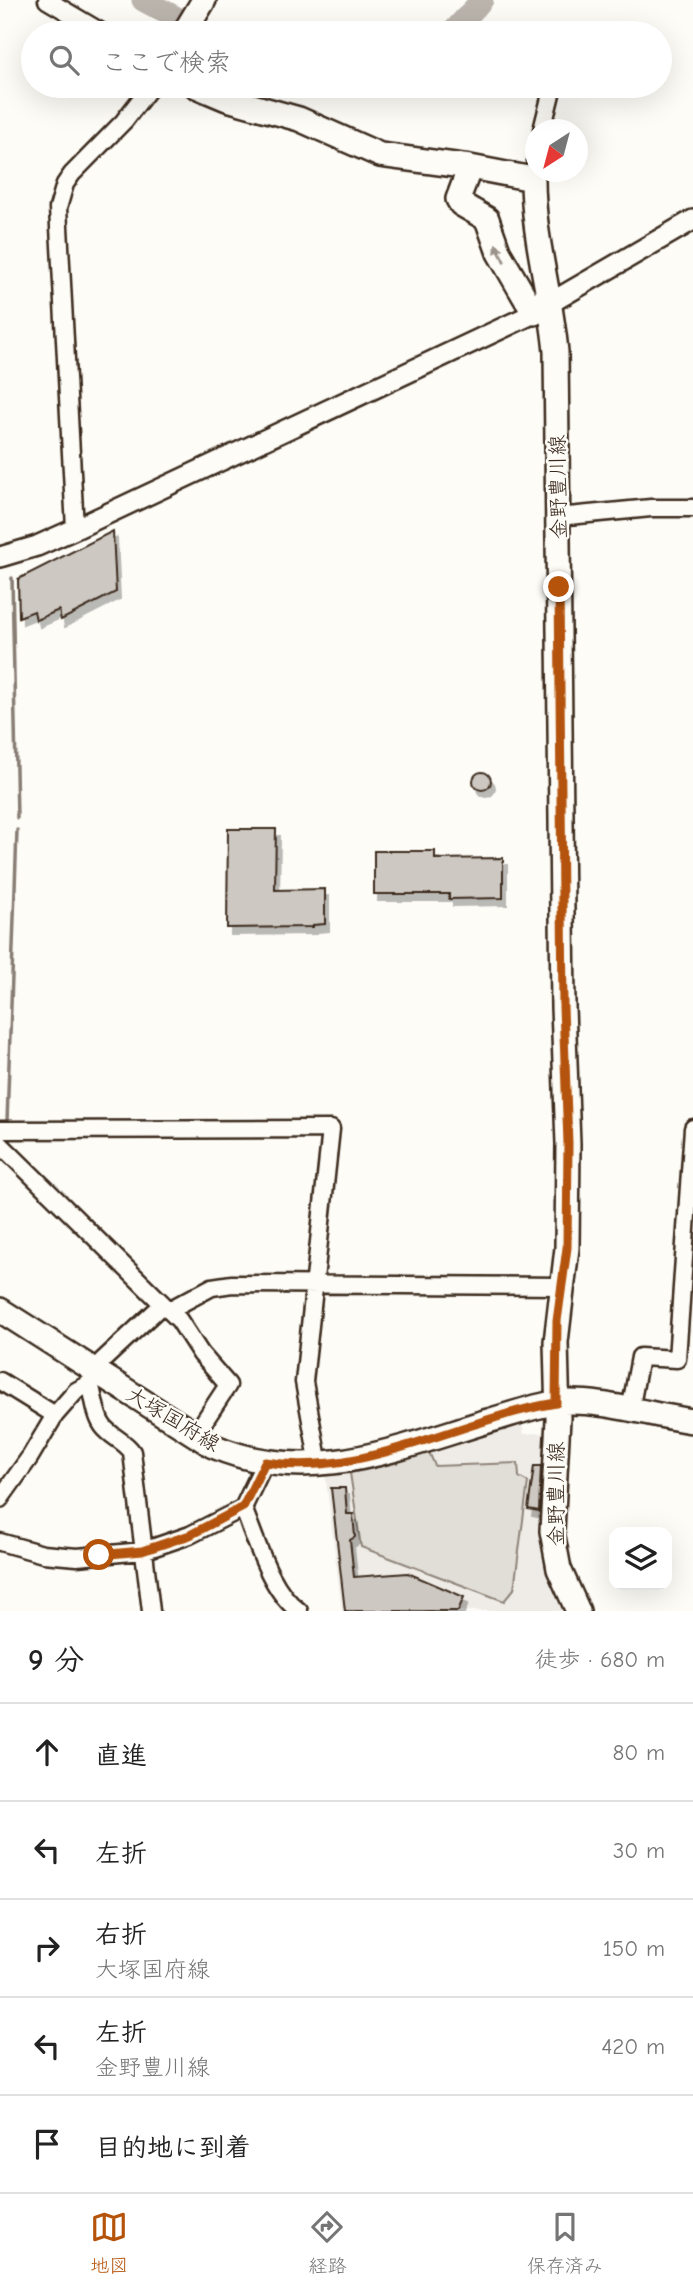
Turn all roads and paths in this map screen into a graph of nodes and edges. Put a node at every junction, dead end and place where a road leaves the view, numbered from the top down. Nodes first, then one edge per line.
1 (47, 0) edge
2 (202, 2) edge
3 (83, 21) edge
4 (191, 21) edge
5 (142, 98) edge
6 (225, 98) edge
7 (550, 98) edge
8 (545, 119) edge
9 (470, 167) junction
10 (525, 170) edge
11 (534, 182) edge
12 (693, 220) edge
13 (542, 308) junction
14 (693, 508) edge
15 (558, 517) junction
16 (75, 529) junction
17 (37, 546) junction
18 (0, 557) edge
19 (0, 568) edge
20 (693, 1128) edge
21 (0, 1130) edge
22 (0, 1144) edge
23 (314, 1285) junction
24 (563, 1286) junction
25 (165, 1307) junction
26 (0, 1310) edge
27 (685, 1345) edge
28 (92, 1377) junction
29 (0, 1381) edge
30 (556, 1403) junction
31 (630, 1411) junction
32 (55, 1415) junction
33 (693, 1421) edge
34 (195, 1435) junction
35 (265, 1462) junction
36 (319, 1465) junction
37 (2, 1493) edge
38 (243, 1507) junction
39 (0, 1542) edge
40 (142, 1551) junction
41 (151, 1611) edge
42 (299, 1611) edge
43 (578, 1611) edge

1 - 3 street
2 - 4 main road
5 - 16 street
6 - 9 main road, 金野豊川線
7 - 8 street
9 - 10 main road, 金野豊川線
13 -> 9 main road, 金野豊川線
11 - 13 main road, 金野豊川線
12 - 13 street
13 - 15 main road, 金野豊川線
13 - 16 street
14 - 15 street
15 - 24 main road, 金野豊川線
16 - 17 street
17 - 18 street
17 - 19 street
20 - 27 street
21 - 23 street
22 - 25 street
23 - 24 street
23 - 25 street
23 - 36 street
24 - 30 main road, 金野豊川線
25 - 28 street
25 - 34 street
26 - 28 main road, 大塚国府線
27 - 31 street
28 - 32 street
28 - 34 main road, 大塚国府線
28 - 40 street
29 - 32 street
30 - 31 main road, 大塚国府線
30 - 36 main road, 大塚国府線
30 - 43 main road, 金野豊川線
31 - 33 main road, 大塚国府線
32 - 37 street
34 - 35 main road, 大塚国府線
35 - 36 main road, 大塚国府線
35 - 38 street
38 - 40 street
38 - 42 street
39 - 40 street
40 - 41 street

